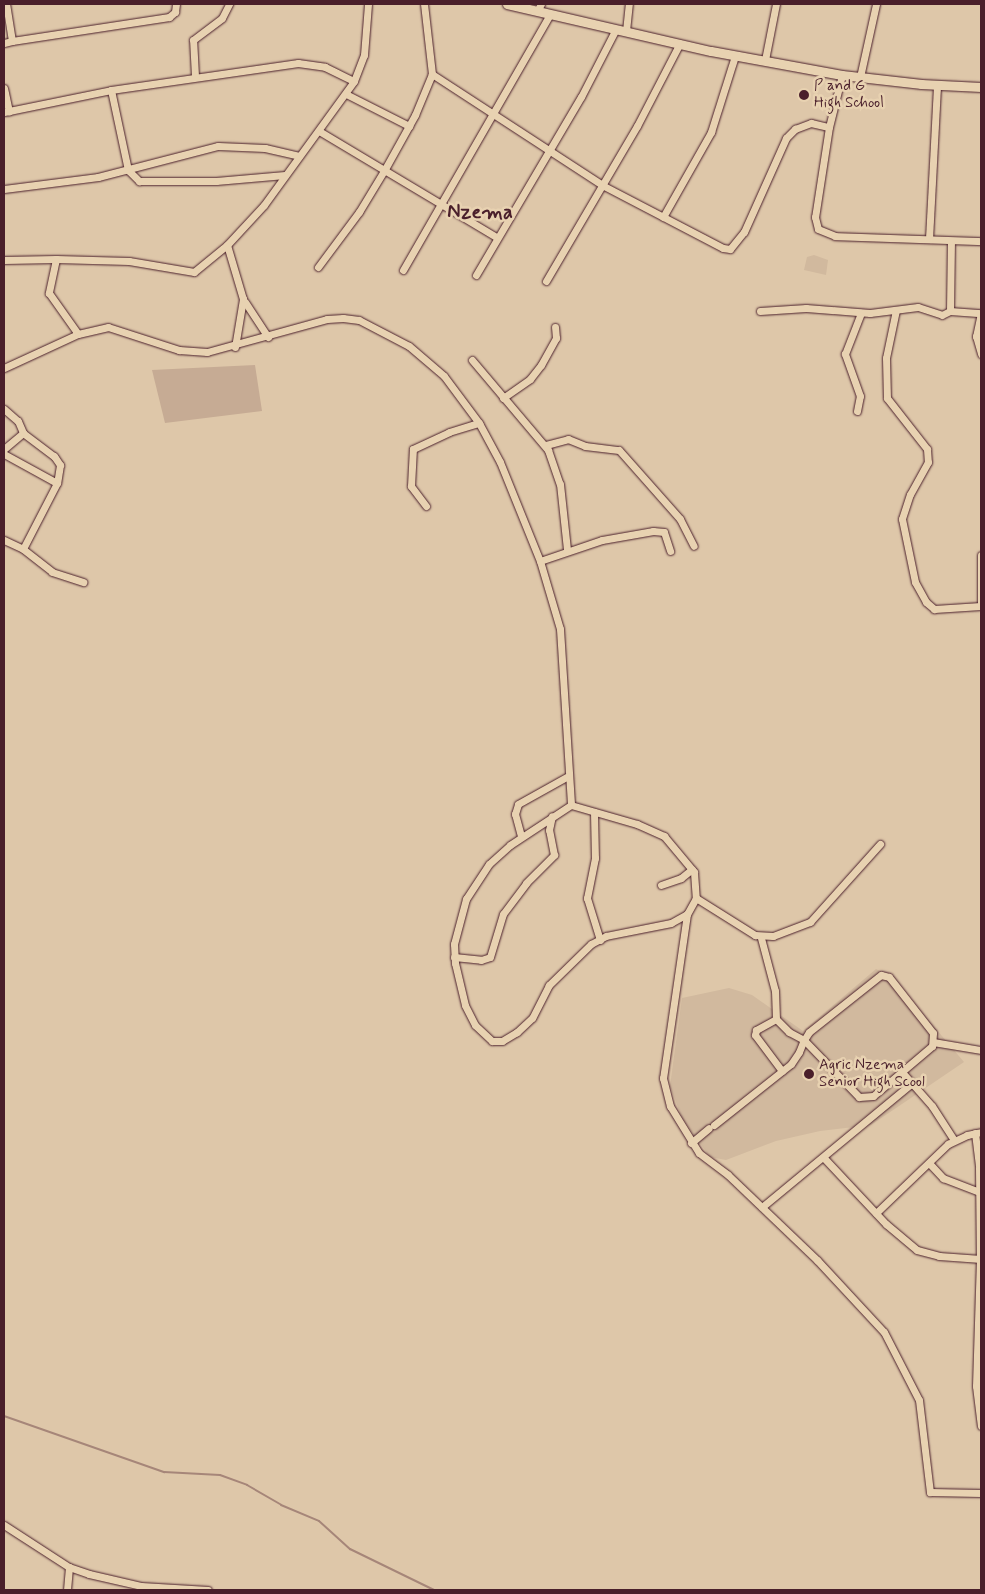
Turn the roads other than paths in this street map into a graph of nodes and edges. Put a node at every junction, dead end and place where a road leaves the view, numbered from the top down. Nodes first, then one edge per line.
1 (6, 4) edge
2 (176, 4) edge
3 (229, 4) edge
4 (368, 4) edge
5 (424, 4) edge
6 (507, 4) edge
7 (629, 4) edge
8 (776, 4) edge
9 (876, 4) edge
10 (539, 7) edge
11 (550, 14) junction
12 (616, 29) junction
13 (626, 31) junction
14 (12, 41) junction
15 (4, 42) edge
16 (680, 43) junction
17 (736, 56) junction
18 (765, 60) junction
19 (432, 74) junction
20 (842, 75) junction
21 (195, 76) junction
22 (860, 77) junction
23 (354, 81) junction
24 (937, 85) junction
25 (981, 87) edge
26 (4, 88) edge
27 (111, 90) junction
28 (346, 94) junction
29 (6, 112) edge
30 (492, 113) junction
31 (409, 126) junction
32 (829, 127) junction
33 (319, 131) junction
34 (546, 150) junction
35 (299, 156) junction
36 (385, 169) junction
37 (128, 170) junction
38 (285, 176) junction
39 (602, 185) junction
40 (4, 188) edge
41 (441, 203) junction
42 (663, 217) junction
43 (496, 237) junction
44 (929, 239) junction
45 (981, 241) edge
46 (950, 242) junction
47 (227, 245) junction
48 (56, 259) junction
49 (4, 260) edge
50 (318, 267) dead end
51 (403, 270) dead end
52 (476, 275) dead end
53 (546, 281) dead end
54 (243, 299) junction
55 (896, 310) junction
56 (760, 311) dead end
57 (950, 311) junction
58 (861, 313) junction
59 (981, 313) edge
60 (555, 327) dead end
61 (78, 334) junction
62 (268, 337) junction
63 (235, 347) junction
64 (981, 354) edge
65 (472, 360) dead end
66 (4, 368) edge
67 (503, 398) junction
68 (4, 409) edge
69 (857, 412) dead end
70 (479, 423) junction
71 (23, 433) junction
72 (546, 445) junction
73 (4, 449) edge
74 (4, 454) edge
75 (57, 483) junction
76 (426, 506) dead end
77 (4, 540) edge
78 (694, 546) dead end
79 (23, 549) junction
80 (567, 550) junction
81 (670, 551) dead end
82 (981, 555) edge
83 (540, 561) junction
84 (83, 582) dead end
85 (981, 605) edge
86 (568, 776) junction
87 (571, 805) junction
88 (594, 812) junction
89 (552, 816) junction
90 (522, 836) junction
91 (880, 844) dead end
92 (692, 869) junction
93 (661, 885) dead end
94 (696, 898) junction
95 (688, 914) junction
96 (761, 938) junction
97 (600, 940) junction
98 (454, 957) junction
99 (776, 1019) junction
100 (804, 1040) junction
101 (933, 1042) junction
102 (981, 1050) edge
103 (782, 1071) junction
104 (902, 1072) junction
105 (912, 1083) junction
106 (978, 1133) edge
107 (954, 1140) junction
108 (691, 1143) junction
109 (824, 1158) junction
110 (928, 1163) junction
111 (979, 1192) junction
112 (762, 1207) junction
113 (876, 1213) junction
114 (980, 1259) edge
115 (981, 1426) edge
116 (981, 1493) edge
117 (4, 1526) edge
118 (4, 1530) edge
119 (69, 1567) junction
120 (68, 1590) edge
121 (208, 1590) edge

1 - 14 street
2 - 14 street
3 - 21 street
4 - 23 street
5 - 19 street
6 - 10 street
7 - 13 street
8 - 18 street
9 - 22 street
10 - 11 street
11 - 12 street
11 - 30 street
12 - 13 street
12 - 34 street
13 - 16 street
14 - 15 street
16 - 17 street
16 - 39 street
17 - 18 street
17 - 42 street
18 - 20 street
19 - 30 street
19 - 31 street
20 - 22 street
20 - 32 street
21 - 23 street
21 - 27 street
22 - 24 street
23 - 28 street
24 - 25 street
24 - 44 street
26 - 29 street
27 - 29 street
27 - 37 street
28 - 31 street
28 - 33 street
30 - 34 street
30 - 41 street
31 - 36 street
32 - 42 street
32 - 44 street
33 - 35 street
33 - 36 street
34 - 39 street
34 - 43 street
35 - 37 street
35 - 38 street
36 - 41 street
36 - 50 street
37 - 38 street
37 - 40 street
38 - 47 street
39 - 42 street
39 - 53 street
41 - 43 street
41 - 51 street
43 - 52 street
44 - 46 street
45 - 46 street
46 - 57 street
47 - 48 street
47 - 54 street
48 - 49 street
48 - 61 street
54 - 62 street
54 - 63 street
55 - 57 street
55 - 58 street
55 - 85 street
56 - 58 street
57 - 59 street
58 - 69 street
59 - 64 street
60 - 67 street
61 - 63 street
61 - 66 street
62 - 63 street
62 - 70 street
65 - 67 street
67 - 72 street
68 - 71 street
70 - 76 street
70 - 83 street
71 - 73 street
71 - 75 street
72 - 78 street
72 - 80 street
74 - 75 street
75 - 79 street
77 - 79 street
79 - 84 street
80 - 81 street
80 - 83 street
82 - 85 street
83 - 86 street
86 - 87 street
86 - 90 street
87 - 88 street
87 - 89 street
88 - 92 street
88 - 97 street
89 - 90 street
89 - 98 street
90 - 98 street
91 - 96 street
92 - 93 street
92 - 94 street
94 - 95 street
94 - 96 street
95 - 97 street
95 - 108 street
96 - 99 street
97 - 98 street
99 - 100 street
99 - 103 street
100 - 101 street
100 - 103 street
100 - 104 street
101 - 102 street
101 - 104 street
103 - 108 street
104 - 105 street
105 - 107 street
105 - 109 street
106 - 107 street
106 - 111 street
107 - 110 street
108 - 112 street
109 - 112 street
109 - 113 street
110 - 111 street
110 - 113 street
111 - 114 street
112 - 116 street
113 - 114 street
114 - 115 street
117 - 118 street
117 - 119 street
119 - 120 street
119 - 121 street

